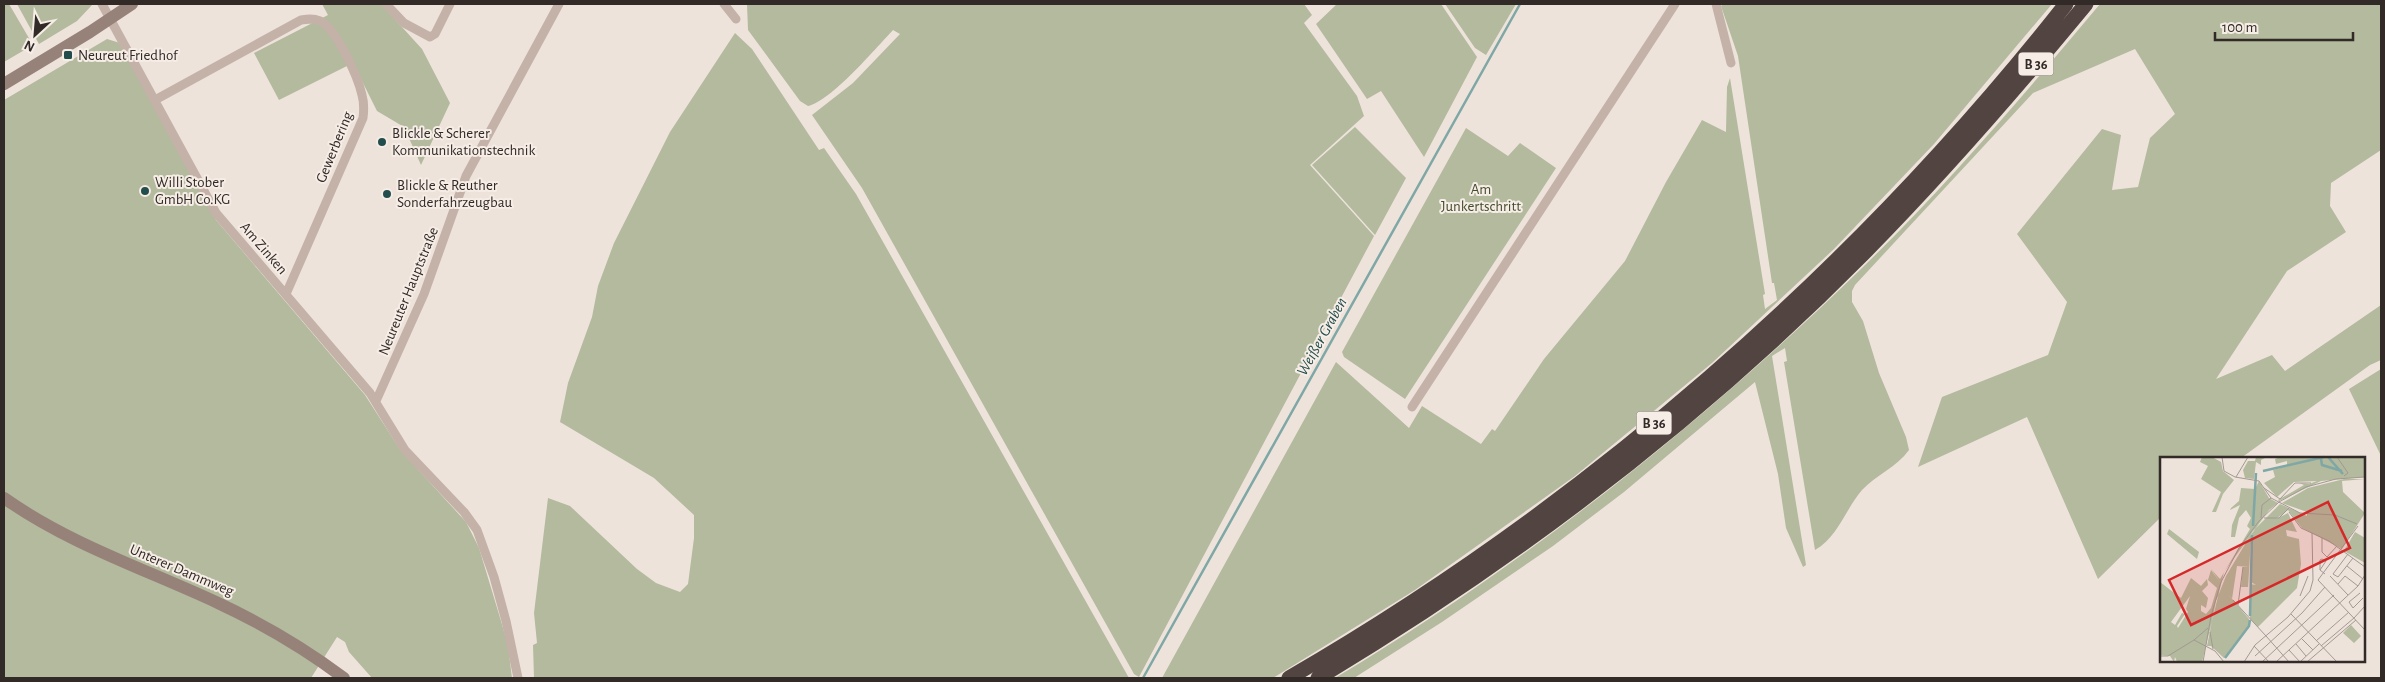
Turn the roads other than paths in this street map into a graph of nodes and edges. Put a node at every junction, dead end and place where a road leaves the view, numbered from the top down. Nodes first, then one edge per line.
1 (102, 4) edge
2 (132, 4) edge
3 (386, 4) edge
4 (450, 4) edge
5 (559, 4) edge
6 (724, 4) edge
7 (1675, 4) edge
8 (1716, 4) edge
9 (2066, 4) edge
10 (2086, 4) edge
11 (110, 19) junction
12 (736, 19) dead end
13 (1731, 63) dead end
14 (4, 84) edge
15 (155, 100) junction
16 (286, 294) junction
17 (376, 401) junction
18 (1412, 407) dead end
19 (4, 498) edge
20 (344, 678) edge
21 (518, 678) edge
22 (1289, 678) edge
23 (1318, 678) edge

1 - 11 street, Am Zinken
2 - 11 main road
3 - 4 street
5 - 17 street, Neureuter Hauptstraße
6 - 12 street
7 - 18 street
8 - 13 street
9 - 22 highway, B 36
10 - 23 highway, B 36
11 - 14 main road
11 - 15 street, Am Zinken
15 - 16 street, Am Zinken
15 - 16 street, Gewerbering
16 - 17 street, Am Zinken
17 - 21 street, Am Zinken
19 - 20 main road, Unterer Dammweg

